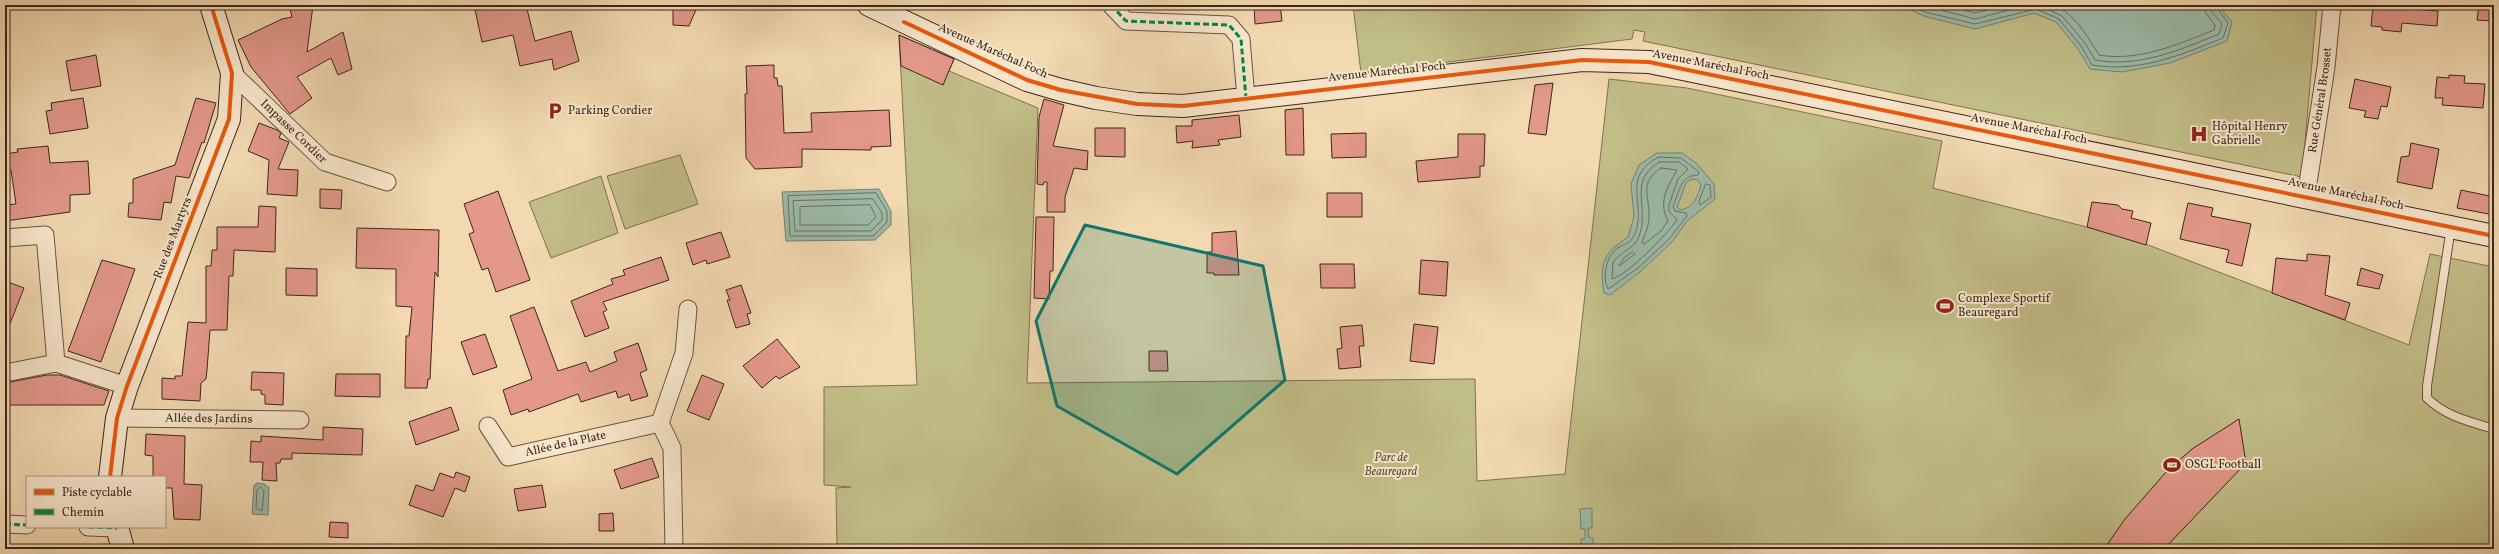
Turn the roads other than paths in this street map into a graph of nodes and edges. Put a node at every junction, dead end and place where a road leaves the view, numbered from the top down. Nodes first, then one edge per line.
1 (211, 5) edge
2 (869, 5) edge
3 (1111, 5) edge
4 (2332, 5) edge
5 (232, 73) junction
6 (1246, 98) junction
7 (387, 182) dead end
8 (2306, 196) junction
9 (2451, 227) junction
10 (2494, 236) edge
11 (5, 238) edge
12 (688, 309) dead end
13 (56, 363) junction
14 (5, 372) edge
15 (127, 386) junction
16 (117, 418) junction
17 (300, 420) dead end
18 (660, 423) junction
19 (488, 426) dead end
20 (2494, 429) edge
21 (110, 476) edge
22 (5, 524) edge
23 (26, 525) edge
24 (117, 528) edge
25 (123, 549) edge
26 (674, 549) edge

1 - 5 main road, Rue des Martyrs
2 - 6 main road, Avenue Maréchal Foch
3 - 6 street
4 - 8 street, Rue Général Brosset
5 - 7 street, Impasse Cordier
5 - 15 main road, Rue des Martyrs
6 - 8 main road, Avenue Maréchal Foch
8 - 9 main road, Avenue Maréchal Foch
9 - 10 main road, Avenue Maréchal Foch
9 - 20 lane
11 - 13 street
12 - 18 street
13 - 14 street
13 - 15 street
15 - 16 main road, Rue des Martyrs
16 - 17 street, Allée des Jardins
16 - 21 main road, Rue des Martyrs
18 - 19 street, Allée de la Plate
18 - 26 street
22 - 23 street
24 - 25 main road

